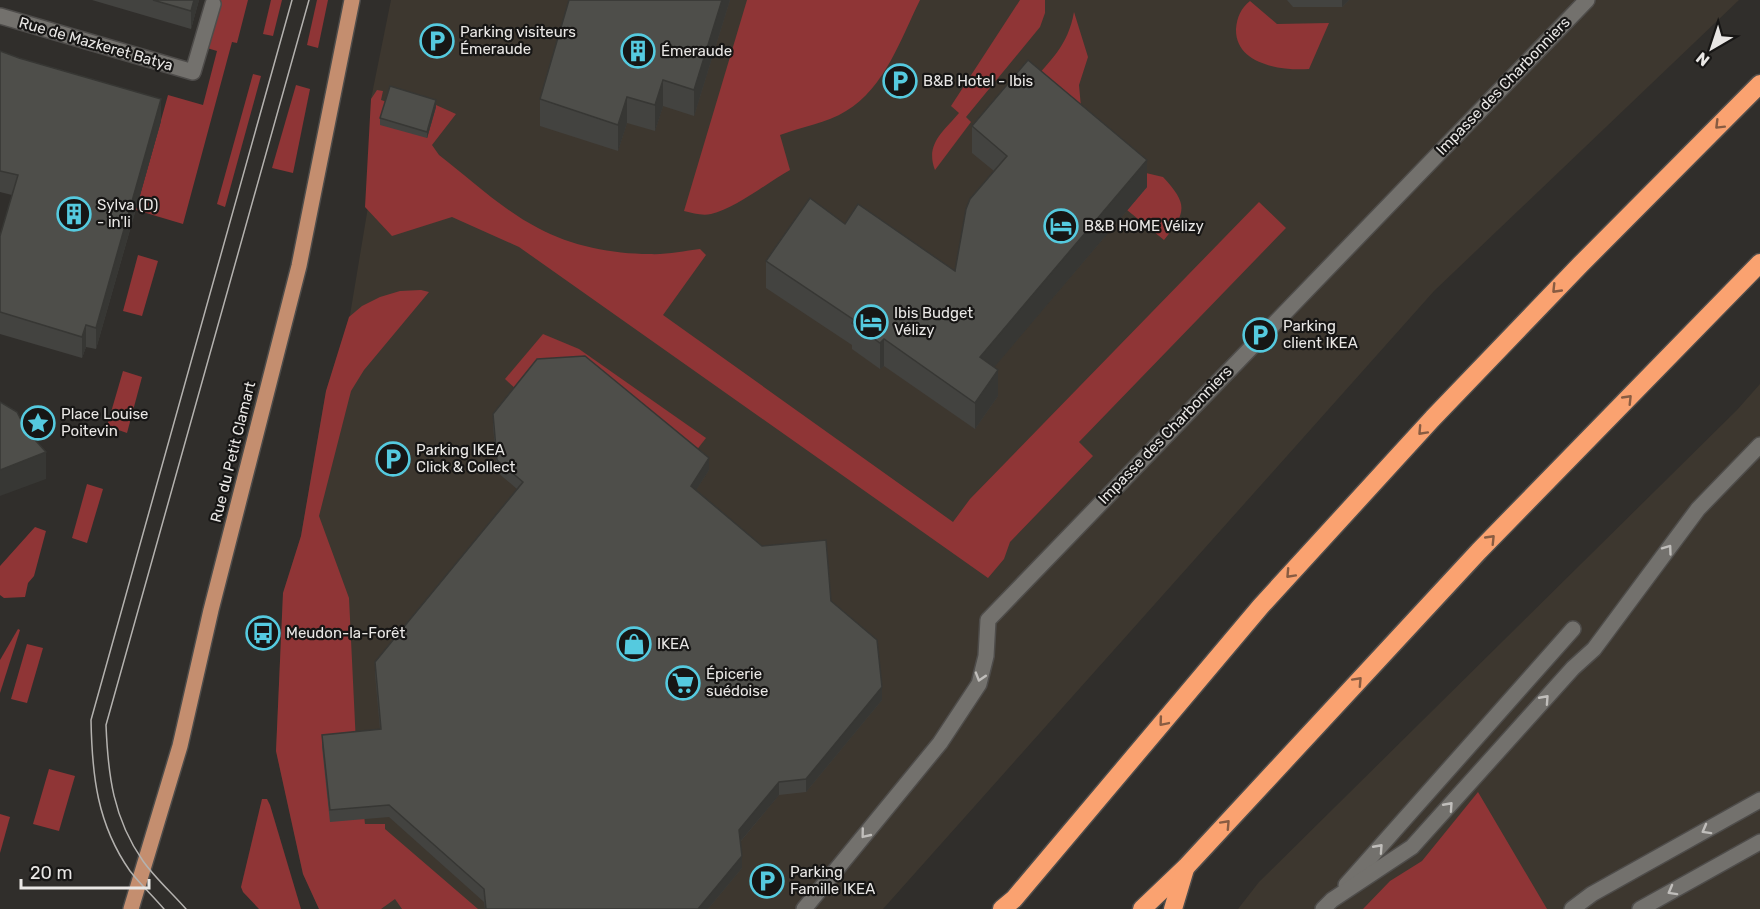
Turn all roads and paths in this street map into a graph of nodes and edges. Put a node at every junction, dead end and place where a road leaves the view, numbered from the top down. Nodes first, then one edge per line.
1 (352, 0) edge
2 (1587, 0) edge
3 (213, 4) dead end
4 (0, 16) edge
5 (1760, 84) edge
6 (1760, 263) edge
7 (1760, 445) edge
8 (1573, 629) dead end
9 (1760, 800) edge
10 (1760, 842) edge
11 (1186, 867) junction
12 (1008, 906) edge
13 (1330, 906) edge
14 (131, 909) edge
15 (804, 909) edge
16 (1142, 909) edge
17 (1173, 909) edge
18 (1572, 909) edge
19 (1640, 909) edge

1 - 14 main road, Rue du Petit Clamart
2 -> 15 street, Impasse des Charbonniers
3 - 4 street, Rue de Mazkeret Batya
5 -> 12 highway
11 -> 6 highway
13 -> 7 street
13 -> 8 street
9 -> 18 street
10 -> 19 street
11 - 16 highway
11 - 17 highway

